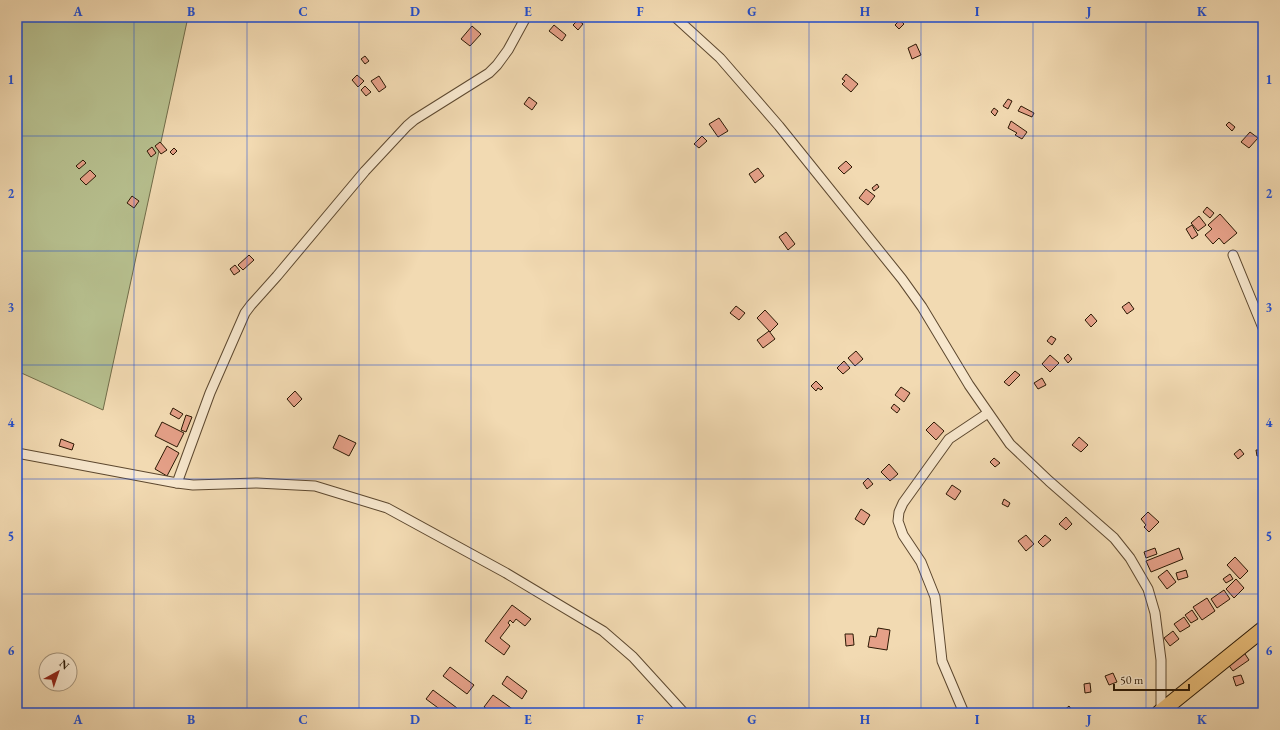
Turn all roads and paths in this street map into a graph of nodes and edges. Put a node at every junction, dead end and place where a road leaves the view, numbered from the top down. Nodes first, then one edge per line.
1 (526, 17) edge
2 (675, 17) edge
3 (1233, 255) dead end
4 (1263, 328) edge
5 (988, 413) junction
6 (17, 453) edge
7 (177, 483) junction
8 (1263, 629) edge
9 (1160, 712) edge
10 (684, 713) edge
11 (964, 713) edge

1 - 7 street
2 - 5 street
3 - 4 street
5 - 9 street
5 - 11 street
6 - 7 street
7 - 10 street
8 - 9 main road

